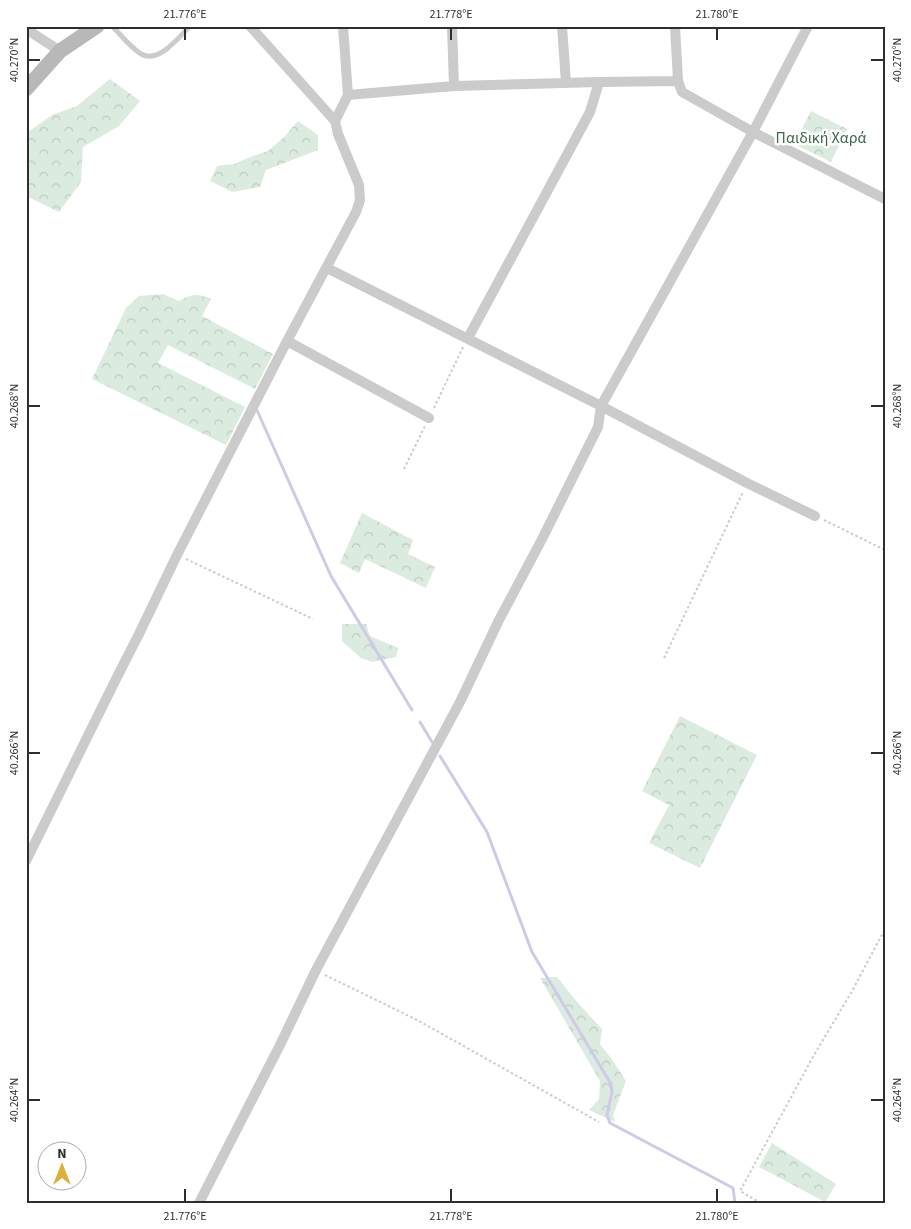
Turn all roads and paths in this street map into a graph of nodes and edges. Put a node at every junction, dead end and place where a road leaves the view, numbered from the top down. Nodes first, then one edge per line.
1 (97, 26) edge
2 (112, 26) edge
3 (190, 26) edge
4 (250, 26) edge
5 (343, 26) edge
6 (452, 26) edge
7 (562, 26) edge
8 (675, 26) edge
9 (808, 26) edge
10 (26, 29) edge
11 (60, 51) junction
12 (678, 81) junction
13 (599, 82) junction
14 (566, 84) junction
15 (454, 86) junction
16 (26, 89) edge
17 (348, 95) junction
18 (335, 120) junction
19 (753, 132) junction
20 (885, 199) edge
21 (327, 268) junction
22 (468, 338) junction
23 (287, 340) junction
24 (601, 406) junction
25 (429, 418) junction
26 (404, 469) dead end
27 (747, 483) junction
28 (815, 516) joint
29 (885, 550) edge
30 (177, 555) junction
31 (312, 619) dead end
32 (664, 658) dead end
33 (26, 862) edge
34 (885, 929) edge
35 (316, 970) junction
36 (599, 1122) dead end
37 (199, 1203) edge
38 (761, 1203) edge

1 - 11 main road
2 - 3 lane
4 - 18 street
5 - 17 street
6 - 15 street
7 - 14 street
8 - 12 street
9 - 19 street
10 - 11 street
11 - 16 main road
12 - 13 street
12 - 19 street
13 - 14 street
13 - 22 street
14 - 15 street
15 - 17 street
17 - 18 street
18 - 21 street
19 - 20 street
19 - 24 street
21 - 22 street
21 - 23 street
22 - 24 street
22 - 25 path
23 - 25 street
23 - 30 street
24 - 27 street
24 - 35 street
25 - 26 path
27 - 28 street
27 - 32 path
28 - 29 path
30 - 31 path
30 - 33 street
34 - 38 path
35 - 36 path
35 - 37 street

